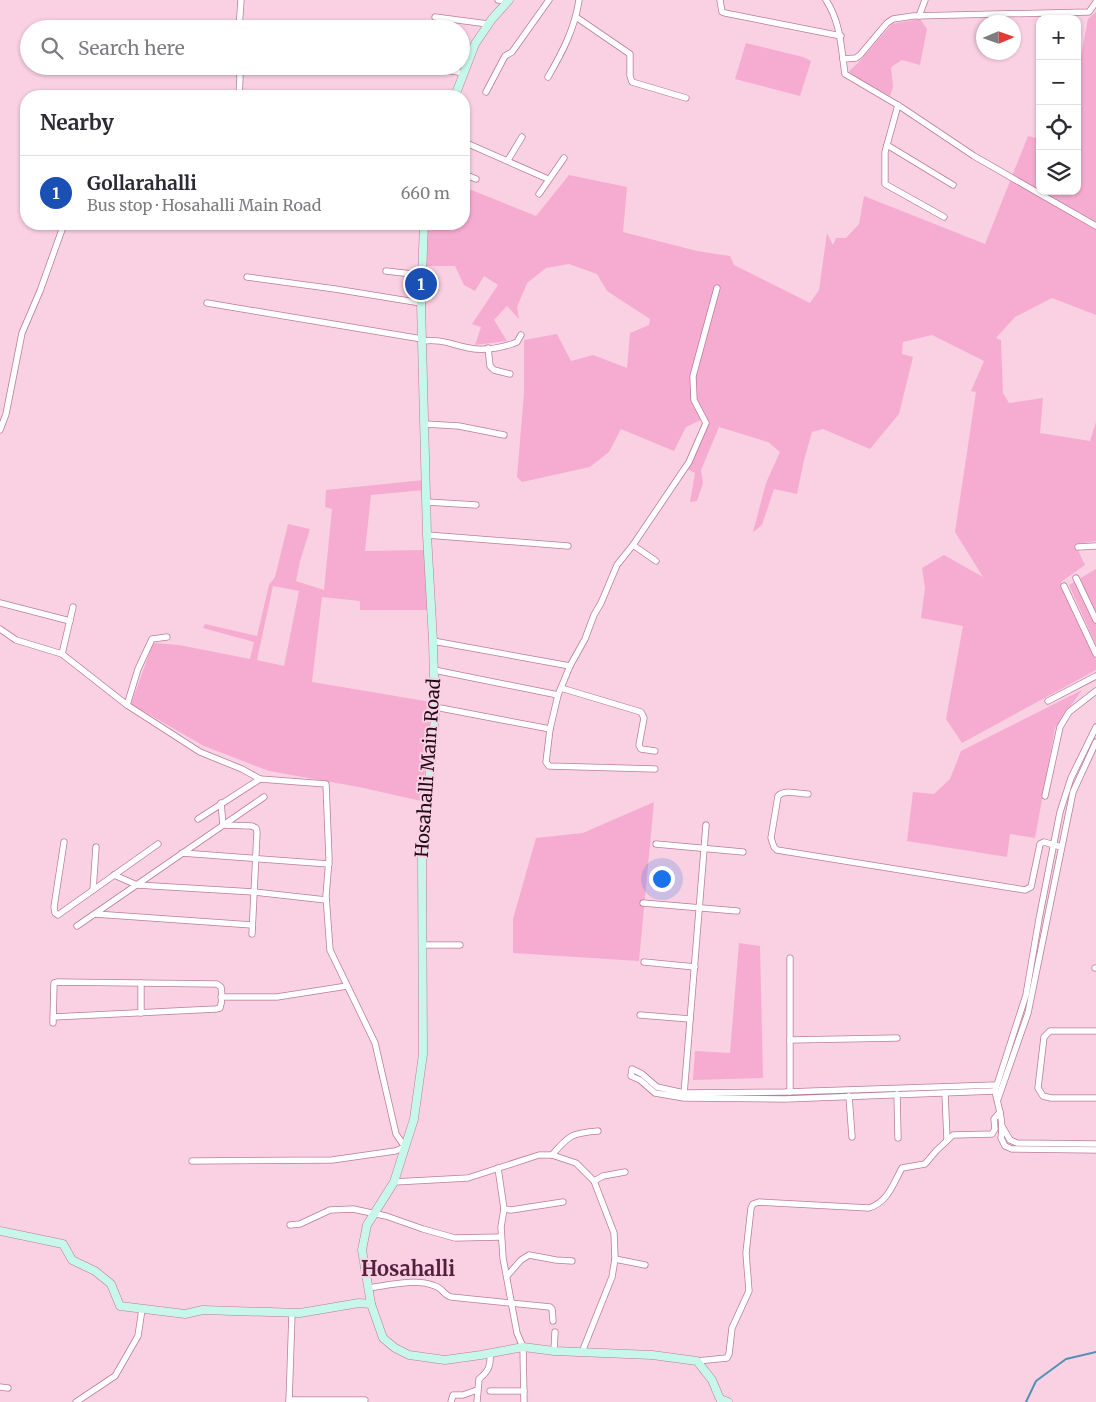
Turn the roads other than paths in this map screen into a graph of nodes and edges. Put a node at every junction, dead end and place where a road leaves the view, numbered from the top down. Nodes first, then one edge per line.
1 (241, 0) edge
2 (498, 0) edge
3 (509, 0) edge
4 (548, 0) edge
5 (579, 0) edge
6 (720, 0) edge
7 (826, 0) edge
8 (925, 0) edge
9 (1096, 2) edge
10 (920, 16) junction
11 (436, 17) dead end
12 (576, 17) junction
13 (240, 20) edge
14 (458, 20) edge
15 (470, 22) edge
16 (488, 24) junction
17 (841, 36) junction
18 (470, 57) edge
19 (844, 59) junction
20 (240, 75) edge
21 (463, 75) edge
22 (548, 77) dead end
23 (239, 90) edge
24 (457, 90) edge
25 (486, 92) dead end
26 (686, 98) dead end
27 (898, 105) junction
28 (522, 137) dead end
29 (470, 144) edge
30 (887, 145) junction
31 (564, 158) dead end
32 (508, 160) junction
33 (470, 176) edge
34 (476, 179) dead end
35 (548, 179) junction
36 (953, 185) dead end
37 (539, 194) dead end
38 (944, 217) dead end
39 (1096, 226) edge
40 (62, 230) edge
41 (424, 230) edge
42 (386, 271) dead end
43 (422, 275) junction
44 (247, 277) dead end
45 (717, 288) dead end
46 (207, 303) dead end
47 (421, 303) junction
48 (521, 335) dead end
49 (422, 340) junction
50 (488, 348) junction
51 (510, 374) dead end
52 (425, 424) junction
53 (0, 430) edge
54 (504, 436) dead end
55 (426, 502) junction
56 (476, 505) dead end
57 (427, 536) junction
58 (633, 545) junction
59 (568, 546) dead end
60 (1096, 546) edge
61 (1078, 547) dead end
62 (656, 561) dead end
63 (1076, 578) dead end
64 (1064, 586) dead end
65 (0, 603) edge
66 (73, 607) dead end
67 (1096, 620) edge
68 (70, 621) junction
69 (0, 629) edge
70 (167, 637) dead end
71 (433, 641) junction
72 (62, 654) junction
73 (1096, 654) edge
74 (570, 666) junction
75 (434, 670) junction
76 (1096, 676) edge
77 (561, 688) junction
78 (1096, 691) edge
79 (558, 695) junction
80 (1048, 701) dead end
81 (127, 705) junction
82 (435, 707) junction
83 (1096, 727) edge
84 (550, 729) junction
85 (1096, 742) edge
86 (655, 752) dead end
87 (655, 769) dead end
88 (260, 779) junction
89 (808, 794) dead end
90 (1045, 796) dead end
91 (264, 797) dead end
92 (221, 803) junction
93 (198, 818) dead end
94 (223, 825) junction
95 (706, 825) dead end
96 (64, 842) dead end
97 (158, 844) dead end
98 (656, 844) dead end
99 (1058, 846) junction
100 (96, 847) dead end
101 (704, 848) junction
102 (743, 852) dead end
103 (182, 853) junction
104 (256, 859) junction
105 (329, 864) junction
106 (114, 875) junction
107 (137, 885) junction
108 (93, 890) junction
109 (254, 892) junction
110 (326, 900) junction
111 (643, 903) dead end
112 (699, 907) junction
113 (737, 911) dead end
114 (94, 914) junction
115 (252, 925) junction
116 (77, 926) dead end
117 (252, 934) dead end
118 (423, 945) junction
119 (460, 945) dead end
120 (790, 958) dead end
121 (644, 962) dead end
122 (694, 967) junction
123 (141, 983) junction
124 (347, 986) junction
125 (222, 997) junction
126 (141, 1013) junction
127 (640, 1015) dead end
128 (690, 1019) junction
129 (1096, 1031) edge
130 (896, 1038) dead end
131 (790, 1040) junction
132 (995, 1088) junction
133 (790, 1092) junction
134 (945, 1093) junction
135 (897, 1094) junction
136 (684, 1095) junction
137 (849, 1096) junction
138 (1096, 1098) edge
139 (998, 1099) junction
140 (1000, 1112) junction
141 (1003, 1128) junction
142 (598, 1131) dead end
143 (852, 1136) dead end
144 (898, 1138) dead end
145 (947, 1140) junction
146 (1096, 1144) edge
147 (405, 1147) junction
148 (1096, 1150) edge
149 (552, 1155) junction
150 (192, 1161) dead end
151 (498, 1168) junction
152 (625, 1172) dead end
153 (394, 1182) junction
154 (594, 1182) junction
155 (563, 1202) dead end
156 (504, 1209) junction
157 (375, 1213) junction
158 (290, 1226) dead end
159 (0, 1231) edge
160 (501, 1237) junction
161 (616, 1259) junction
162 (572, 1261) dead end
163 (645, 1265) dead end
164 (507, 1276) junction
165 (368, 1288) junction
166 (511, 1302) junction
167 (371, 1304) junction
168 (142, 1309) junction
169 (292, 1313) junction
170 (553, 1321) dead end
171 (555, 1332) dead end
172 (523, 1347) junction
173 (554, 1351) junction
174 (582, 1352) junction
175 (490, 1353) junction
176 (696, 1361) junction
177 (0, 1387) edge
178 (8, 1388) dead end
179 (477, 1390) junction
180 (490, 1391) dead end
181 (524, 1391) junction
182 (365, 1400) dead end
183 (289, 1401) edge
184 (76, 1402) edge
185 (451, 1402) edge
186 (477, 1402) edge
187 (524, 1402) edge
188 (728, 1402) edge

1 - 13 street
2 - 3 street
3 - 16 street
4 - 25 street
5 - 12 street
6 - 17 street
7 - 17 street
8 - 10 street
9 - 10 street
10 - 19 street
11 - 14 street
12 - 22 street
12 - 26 street
15 - 16 street
16 - 18 street
17 - 19 street
19 - 27 street
20 - 23 street
21 - 24 street
27 - 30 street
27 - 39 street
28 - 32 street
29 - 32 street
30 - 36 street
30 - 38 street
31 - 35 street
32 - 35 street
33 - 34 street
35 - 37 street
40 - 53 street
41 - 43 street, Hosahalli Main Road
42 - 43 street
43 - 47 street, Hosahalli Main Road
44 - 47 street
45 - 58 street
46 - 49 street
47 - 49 street, Hosahalli Main Road
48 - 50 street
49 - 50 street
49 - 52 street, Hosahalli Main Road
50 - 51 street
52 - 54 street
52 - 55 street, Hosahalli Main Road
55 - 56 street
55 - 57 street, Hosahalli Main Road
57 - 59 street
57 - 71 street, Hosahalli Main Road
58 - 62 street
58 - 74 street
60 - 61 street
63 - 67 street
64 - 73 street
65 - 68 street
66 - 68 street
68 - 72 street
69 - 72 street
70 - 81 street
71 - 74 street
71 - 75 street, Hosahalli Main Road
72 - 81 street
74 - 77 street
75 - 79 street
75 - 82 street, Hosahalli Main Road
76 - 80 street
77 - 79 street
77 - 86 street
78 - 90 street
79 - 84 street
81 - 88 street
82 - 84 street
82 - 118 street, Hosahalli Main Road
83 - 99 street
84 - 87 street
85 - 99 street
88 - 92 street
88 - 105 street
89 - 99 street
91 - 94 street
92 - 93 street
92 - 94 street
94 - 103 street
94 - 104 street
95 - 101 street
96 - 108 street
97 - 106 street
98 - 101 street
99 - 132 street
99 - 139 street
100 - 108 street
101 - 102 street
101 - 112 street
103 - 104 street
103 - 107 street
104 - 105 street
104 - 109 street
105 - 110 street
106 - 107 street
106 - 108 street
107 - 109 street
107 - 114 street
109 - 110 street
109 - 115 street
110 - 124 street
111 - 112 street
112 - 113 street
112 - 122 street
114 - 115 street
114 - 116 street
115 - 117 street
118 - 119 street
118 - 147 street, Hosahalli Main Road
120 - 131 street
121 - 122 street
122 - 128 street
123 - 125 street
123 - 126 street
123 - 126 street
124 - 125 street
124 - 147 street
125 - 126 street
127 - 128 street
128 - 136 street
129 - 138 street
130 - 131 street
131 - 133 street
132 - 133 street
132 - 134 street
132 - 139 street
133 - 136 street
134 - 135 street
134 - 145 street
135 - 137 street
135 - 144 street
136 - 136 street
136 - 137 street
137 - 143 street
139 - 140 street
140 - 141 street
140 - 145 street
141 - 146 street
141 - 148 street
142 - 149 street
145 - 176 street
147 - 150 street
147 - 153 street, Hosahalli Main Road
149 - 151 street
149 - 154 street
151 - 153 street
151 - 156 street
152 - 154 street
153 - 157 street, Hosahalli Main Road
154 - 161 street
155 - 156 street
156 - 160 street
157 - 158 street
157 - 160 street
157 - 165 street, Hosahalli Main Road
159 - 168 street
160 - 164 street
161 - 163 street
161 - 174 street
162 - 164 street
164 - 166 street
165 - 166 street
165 - 167 street, Hosahalli Main Road
166 - 170 street
166 - 172 street
167 - 169 street
167 - 175 street, Hosahalli Main Road
168 - 169 street
168 - 184 street
169 - 183 street
171 - 173 street
172 - 173 street, Hosahalli Main Road
172 - 175 street, Hosahalli Main Road
172 - 181 street
173 - 174 street, Hosahalli Main Road
174 - 176 street, Hosahalli Main Road
175 - 179 street
176 - 188 street
177 - 178 street
179 - 185 street
179 - 186 street
180 - 181 street
181 - 187 street
182 - 183 street

